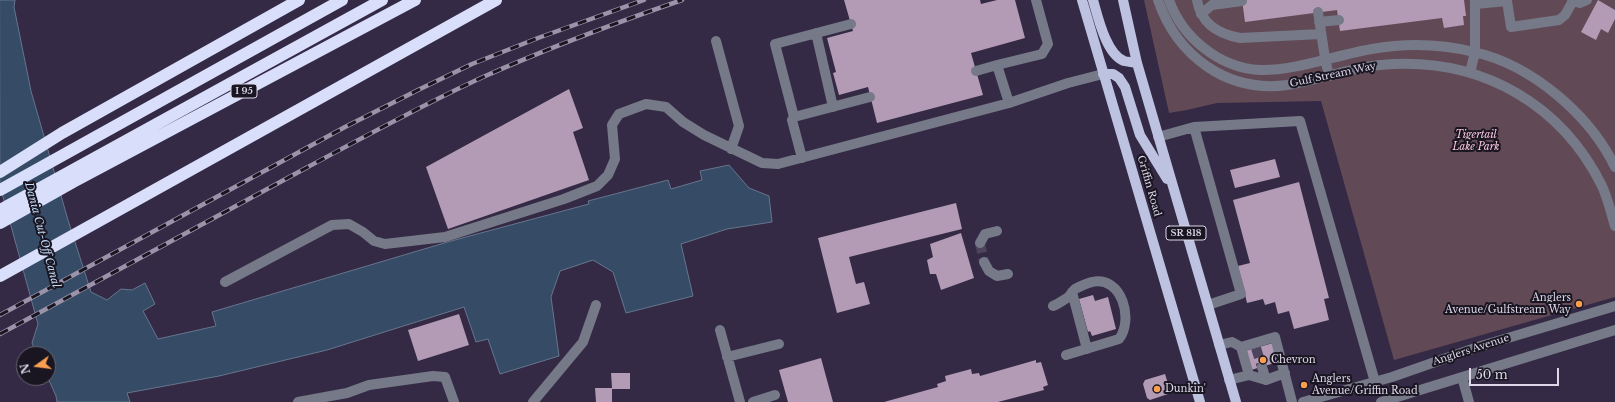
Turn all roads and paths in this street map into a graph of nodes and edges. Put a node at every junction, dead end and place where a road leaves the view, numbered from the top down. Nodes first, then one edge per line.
1 (299, 0) edge
2 (342, 0) edge
3 (382, 0) edge
4 (415, 0) edge
5 (496, 0) edge
6 (1036, 0) edge
7 (1082, 0) edge
8 (1093, 0) edge
9 (1123, 0) edge
10 (1158, 0) edge
11 (1169, 0) edge
12 (1197, 0) edge
13 (1510, 0) edge
14 (1587, 0) edge
15 (1242, 1) dead end
16 (1572, 1) edge
17 (1475, 2) edge
18 (1201, 14) junction
19 (1338, 20) dead end
20 (851, 24) dead end
21 (816, 33) junction
22 (1321, 34) junction
23 (716, 41) dead end
24 (1475, 52) junction
25 (1325, 58) junction
26 (1137, 63) junction
27 (997, 65) junction
28 (976, 71) dead end
29 (1470, 72) junction
30 (1103, 74) junction
31 (1329, 76) junction
32 (870, 97) dead end
33 (1009, 103) junction
34 (834, 107) junction
35 (794, 117) junction
36 (1194, 128) junction
37 (1158, 137) junction
38 (732, 149) junction
39 (802, 158) junction
40 (1615, 167) edge
41 (0, 172) edge
42 (71, 177) junction
43 (0, 190) edge
44 (1175, 193) junction
45 (0, 210) edge
46 (0, 223) edge
47 (1615, 226) edge
48 (997, 231) dead end
49 (980, 243) dead end
50 (984, 262) tunnel mouth
51 (1008, 274) dead end
52 (0, 276) edge
53 (225, 282) dead end
54 (1072, 292) junction
55 (1208, 305) junction
56 (596, 306) dead end
57 (1053, 306) dead end
58 (1615, 306) edge
59 (720, 330) dead end
60 (1615, 330) edge
61 (779, 344) dead end
62 (1219, 345) junction
63 (1241, 347) junction
64 (1087, 349) junction
65 (1066, 355) dead end
66 (727, 357) junction
67 (1262, 367) tunnel mouth
68 (1285, 373) junction
69 (1249, 375) junction
70 (1462, 377) junction
71 (1230, 380) junction
72 (1266, 380) junction
73 (1375, 382) junction
74 (775, 395) dead end
75 (298, 402) edge
76 (454, 402) edge
77 (533, 402) edge
78 (740, 402) edge
79 (753, 402) edge
80 (1200, 402) edge
81 (1236, 402) edge
82 (1292, 402) edge
83 (1303, 402) edge
84 (1381, 402) edge
85 (1468, 402) edge

1 - 41 highway
2 - 43 highway
3 - 42 highway
4 - 42 highway, I 95
5 - 52 highway
6 - 27 street
7 - 30 main road, Griffin Road / SR 818
8 - 26 main road
9 - 26 main road, SR 818
10 - 31 street, Gulf Stream Way
11 - 25 street, Gulf Stream Way
12 - 18 street
13 - 16 street
13 - 17 street
14 - 16 street
15 - 18 street
17 - 24 street
18 - 22 street
19 - 22 street
20 - 21 street
21 - 34 street
21 - 35 street
22 - 25 street
23 - 38 street
24 - 25 street, Gulf Stream Way
24 - 29 street
24 - 40 street, Gulf Stream Way
25 - 31 street
26 - 37 main road, SR 818
27 - 28 street
27 - 33 street
29 - 31 street, Gulf Stream Way
29 - 47 street, Gulf Stream Way
30 - 33 street
30 - 44 main road
30 - 80 main road, Griffin Road / SR 818
32 - 34 street
33 - 39 street
34 - 35 street
35 - 39 street
36 - 37 street
36 - 55 street
36 - 73 street
37 - 44 main road, SR 818
38 - 39 street
38 - 53 street
42 - 45 highway
42 - 46 highway, I 95
44 - 55 main road, SR 818
48 - 49 street
50 - 51 street
54 - 57 street
54 - 64 street
54 - 64 street
55 - 62 main road, SR 818
56 - 77 street
58 - 73 street, Anglers Avenue
59 - 66 street
60 - 70 street
61 - 66 street
62 - 63 street
62 - 71 main road, SR 818
63 - 68 street
63 - 69 street
64 - 65 street
66 - 78 street
67 - 72 street
68 - 72 street
68 - 82 street
69 - 71 street
69 - 72 street
70 - 84 street
70 - 85 street
71 - 81 main road, SR 818
73 - 83 street, Anglers Avenue
74 - 79 street
75 - 76 street

